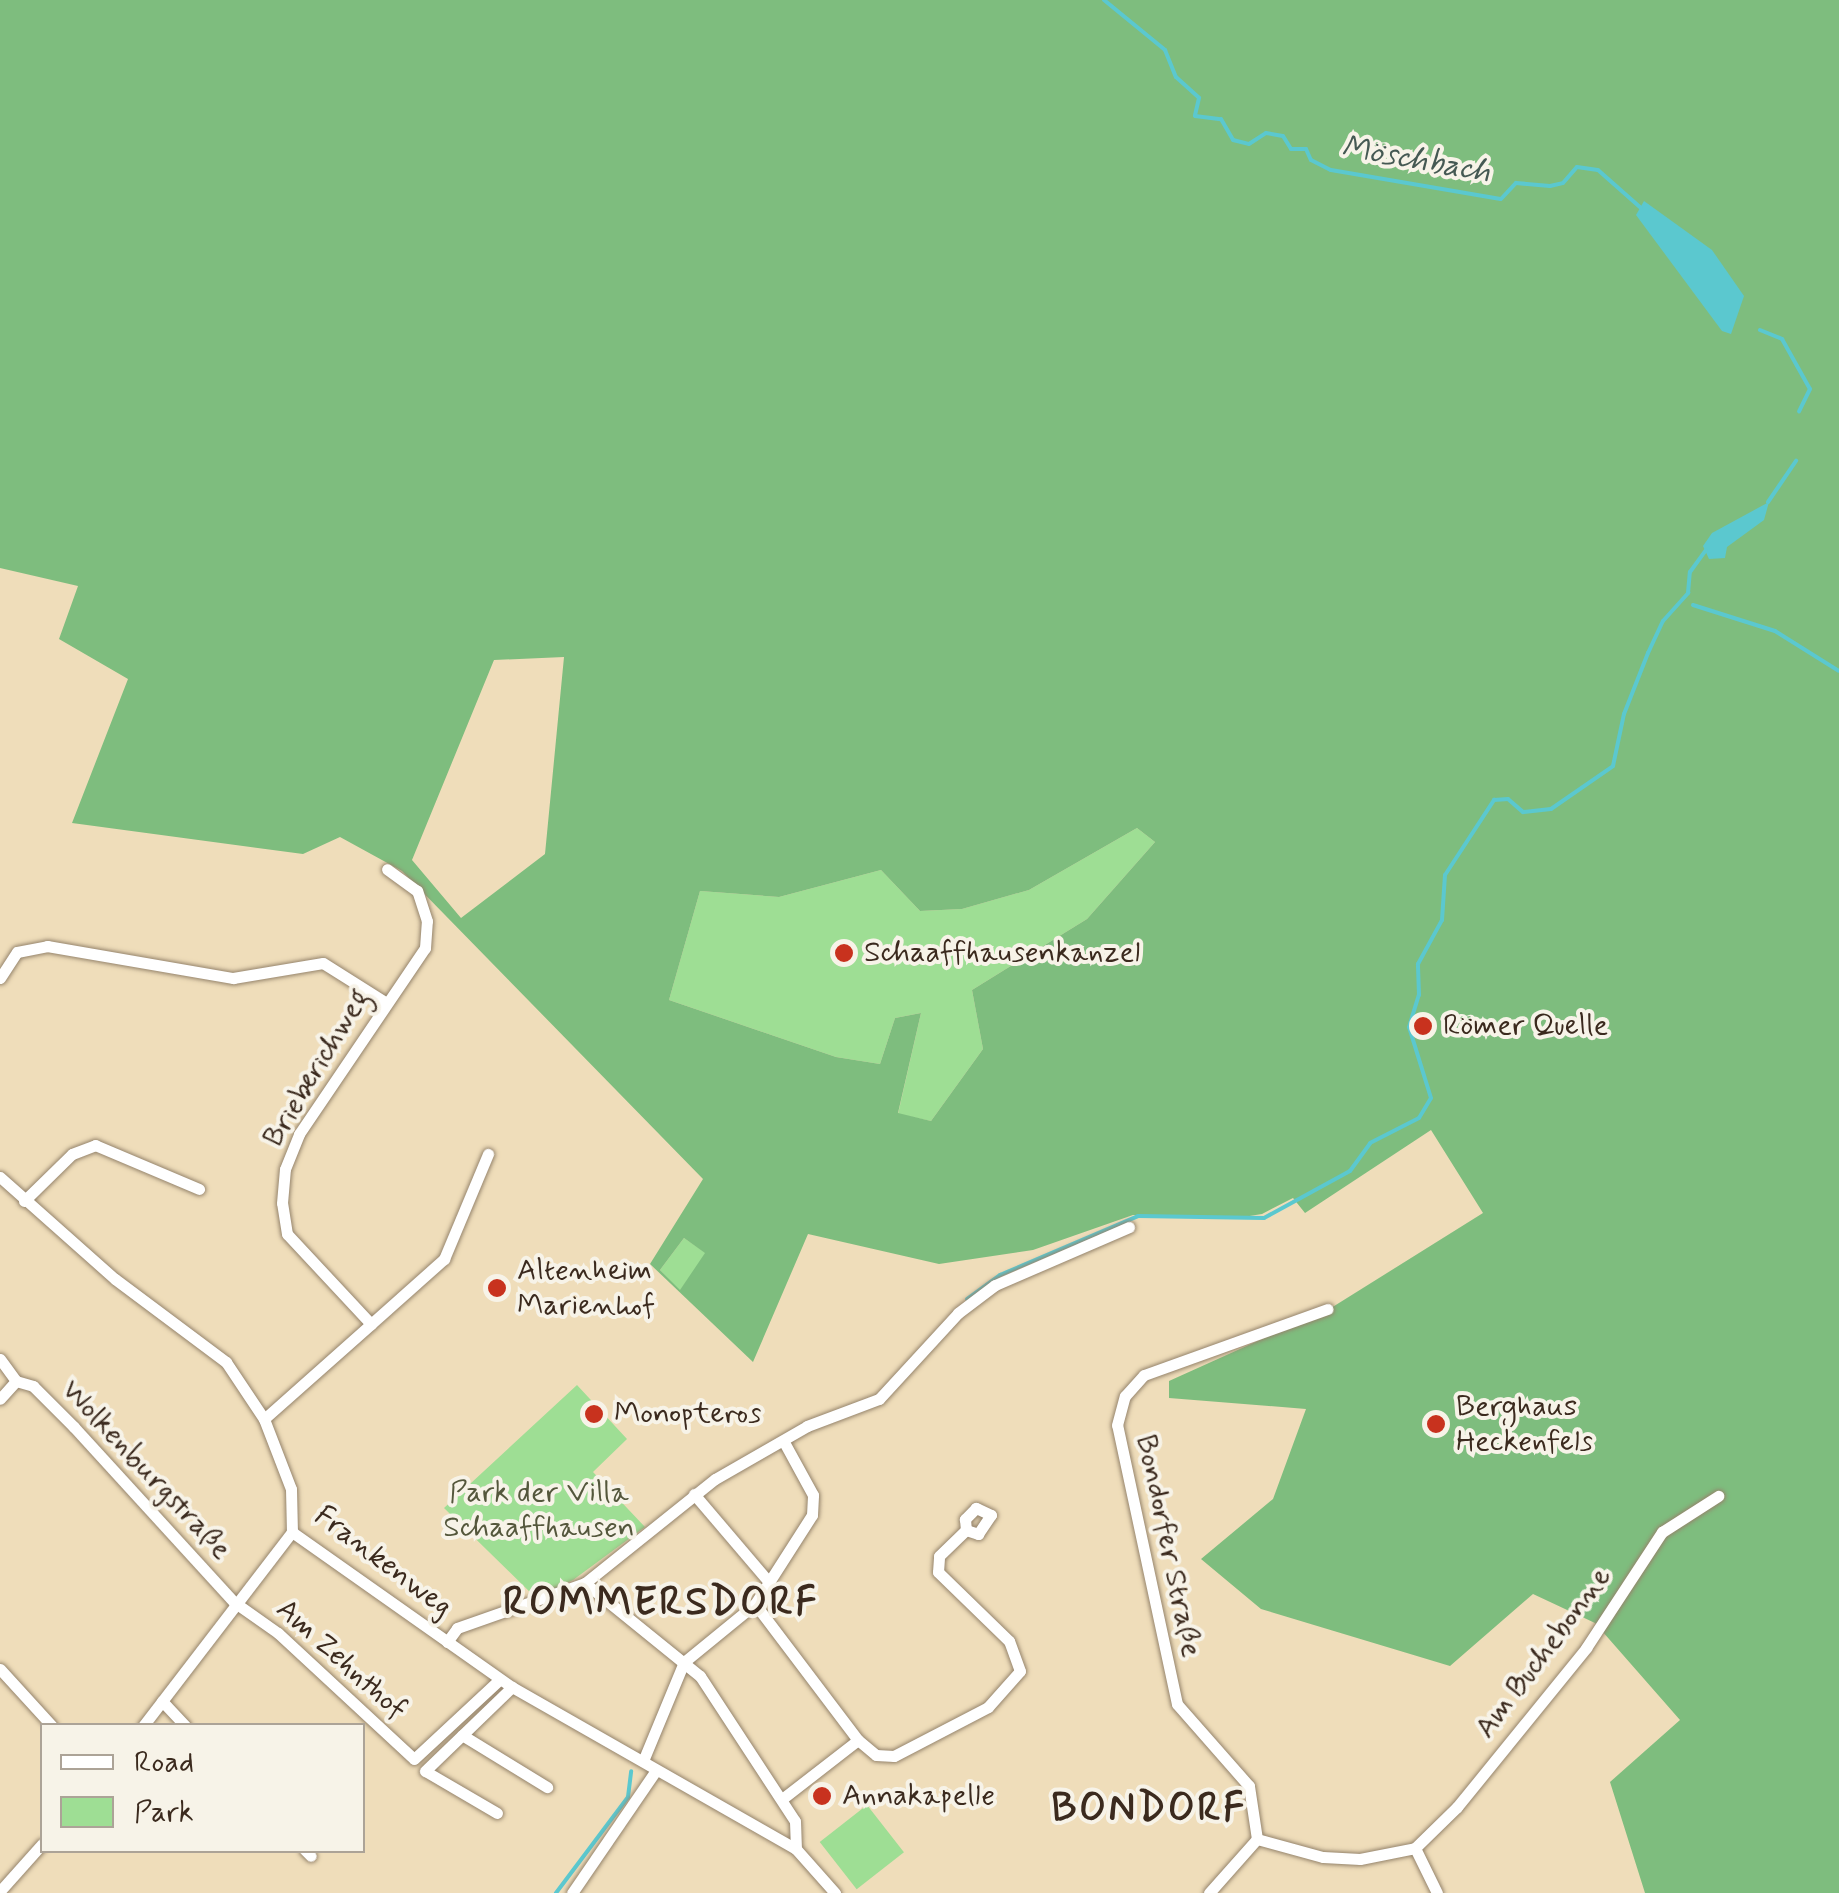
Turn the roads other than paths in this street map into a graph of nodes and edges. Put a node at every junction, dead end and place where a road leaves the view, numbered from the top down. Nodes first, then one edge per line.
1 (387, 869) dead end
2 (0, 978) edge
3 (384, 1002) junction
4 (488, 1154) dead end
5 (0, 1176) edge
6 (199, 1188) dead end
7 (24, 1201) junction
8 (1129, 1227) dead end
9 (1327, 1309) dead end
10 (371, 1324) junction
11 (0, 1359) edge
12 (16, 1381) junction
13 (0, 1398) edge
14 (264, 1419) junction
15 (784, 1442) junction
16 (694, 1494) junction
17 (1718, 1496) dead end
18 (966, 1530) dead end
19 (292, 1532) junction
20 (769, 1582) junction
21 (584, 1583) junction
22 (234, 1602) junction
23 (755, 1604) junction
24 (447, 1642) junction
25 (684, 1662) junction
26 (0, 1668) edge
27 (500, 1679) junction
28 (512, 1688) junction
29 (162, 1701) junction
30 (49, 1723) edge
31 (145, 1723) edge
32 (182, 1723) edge
33 (462, 1735) junction
34 (858, 1740) junction
35 (643, 1761) junction
36 (655, 1772) junction
37 (547, 1787) dead end
38 (782, 1799) junction
39 (498, 1813) dead end
40 (1258, 1839) junction
41 (40, 1846) edge
42 (1416, 1848) junction
43 (796, 1849) junction
44 (0, 1891) edge
45 (1212, 1892) edge
46 (572, 1893) edge
47 (834, 1893) edge
48 (1437, 1893) edge

1 - 3 street, Brieberichweg
2 - 3 street
3 - 10 street, Brieberichweg
4 - 10 street
5 - 7 street, Frankenweg
6 - 7 street
7 - 14 street, Frankenweg
8 - 15 street
9 - 40 street, Bondorfer Straße
10 - 14 street
11 - 12 street, Wolkenburgstraße
12 - 13 street
12 - 22 street, Wolkenburgstraße
14 - 19 street, Frankenweg
15 - 16 street
15 - 20 street
16 - 20 street
16 - 21 street
17 - 42 street, Am Buchebonne
18 - 34 street
19 - 22 street
19 - 24 street, Frankenweg
20 - 23 street
21 - 24 street
21 - 25 street
22 - 27 street, Am Zehnthof
22 - 29 street
23 - 25 street
23 - 34 street
24 - 27 street, Frankenweg
25 - 35 street
25 - 38 street
26 - 30 street
27 - 28 street, Frankenweg
28 - 33 street
28 - 35 street, Frankenweg
29 - 31 street
29 - 32 street
33 - 37 street
33 - 39 street
34 - 38 street
35 - 36 street, Frankenweg
36 - 43 street, Frankenweg
36 - 46 street
38 - 43 street
40 - 42 street
40 - 45 street
41 - 44 street
42 - 48 street
43 - 47 street

